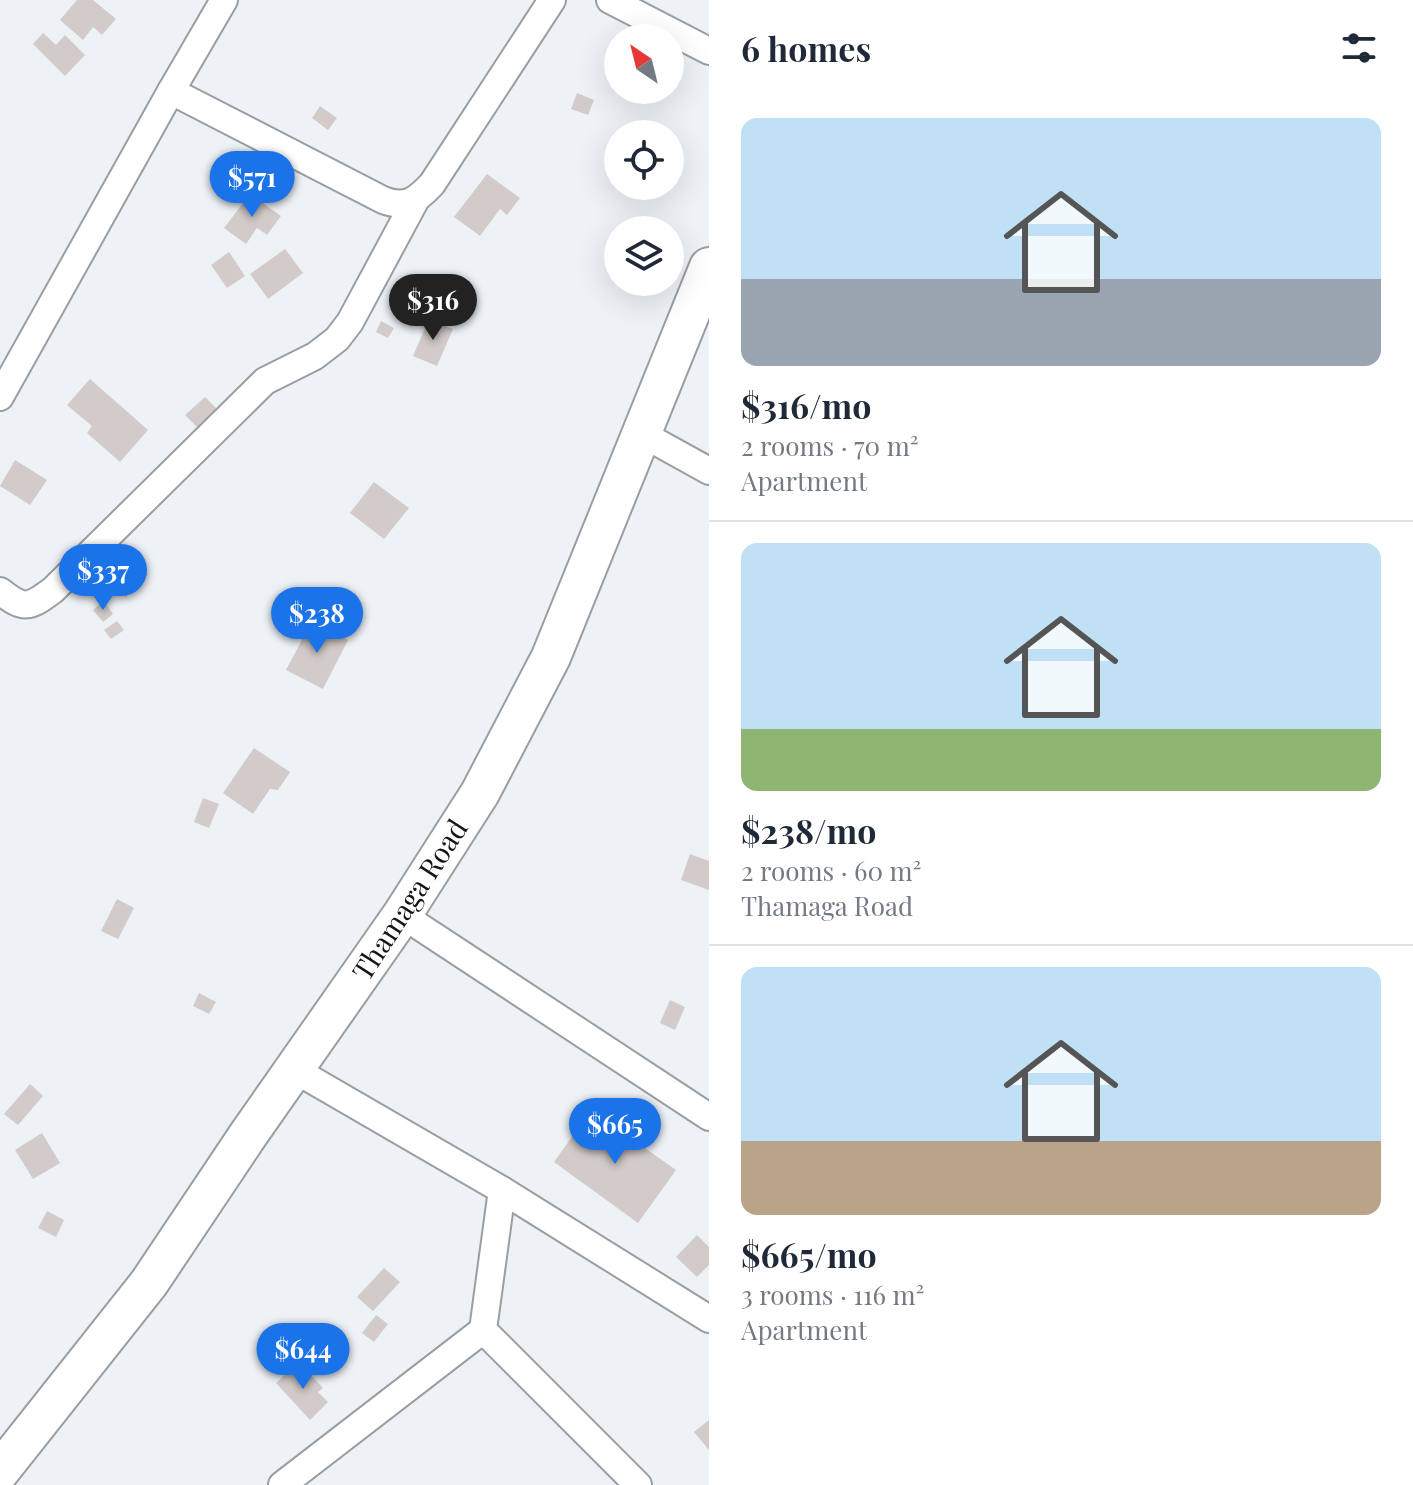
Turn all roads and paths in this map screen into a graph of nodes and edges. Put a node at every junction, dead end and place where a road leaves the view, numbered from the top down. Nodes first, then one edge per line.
1 (224, 0) edge
2 (552, 0) edge
3 (610, 0) edge
4 (709, 51) edge
5 (171, 91) junction
6 (415, 201) junction
7 (705, 286) edge
8 (0, 397) edge
9 (644, 435) junction
10 (709, 471) edge
11 (0, 591) edge
12 (402, 915) junction
13 (295, 1070) junction
14 (709, 1117) edge
15 (502, 1190) junction
16 (709, 1319) edge
17 (483, 1330) junction
18 (0, 1471) edge
19 (282, 1485) edge
20 (638, 1485) edge

1 - 5 street
2 - 6 street
3 - 4 street
5 - 6 street
5 - 8 street
6 - 11 street
7 - 9 main road, Thamaga Road
9 - 10 street
9 - 12 main road, Thamaga Road
12 - 13 main road, Thamaga Road
12 - 14 street
13 - 15 street
13 - 18 main road, Thamaga Road
15 - 16 street
15 - 17 street
17 - 19 street
17 - 20 street

